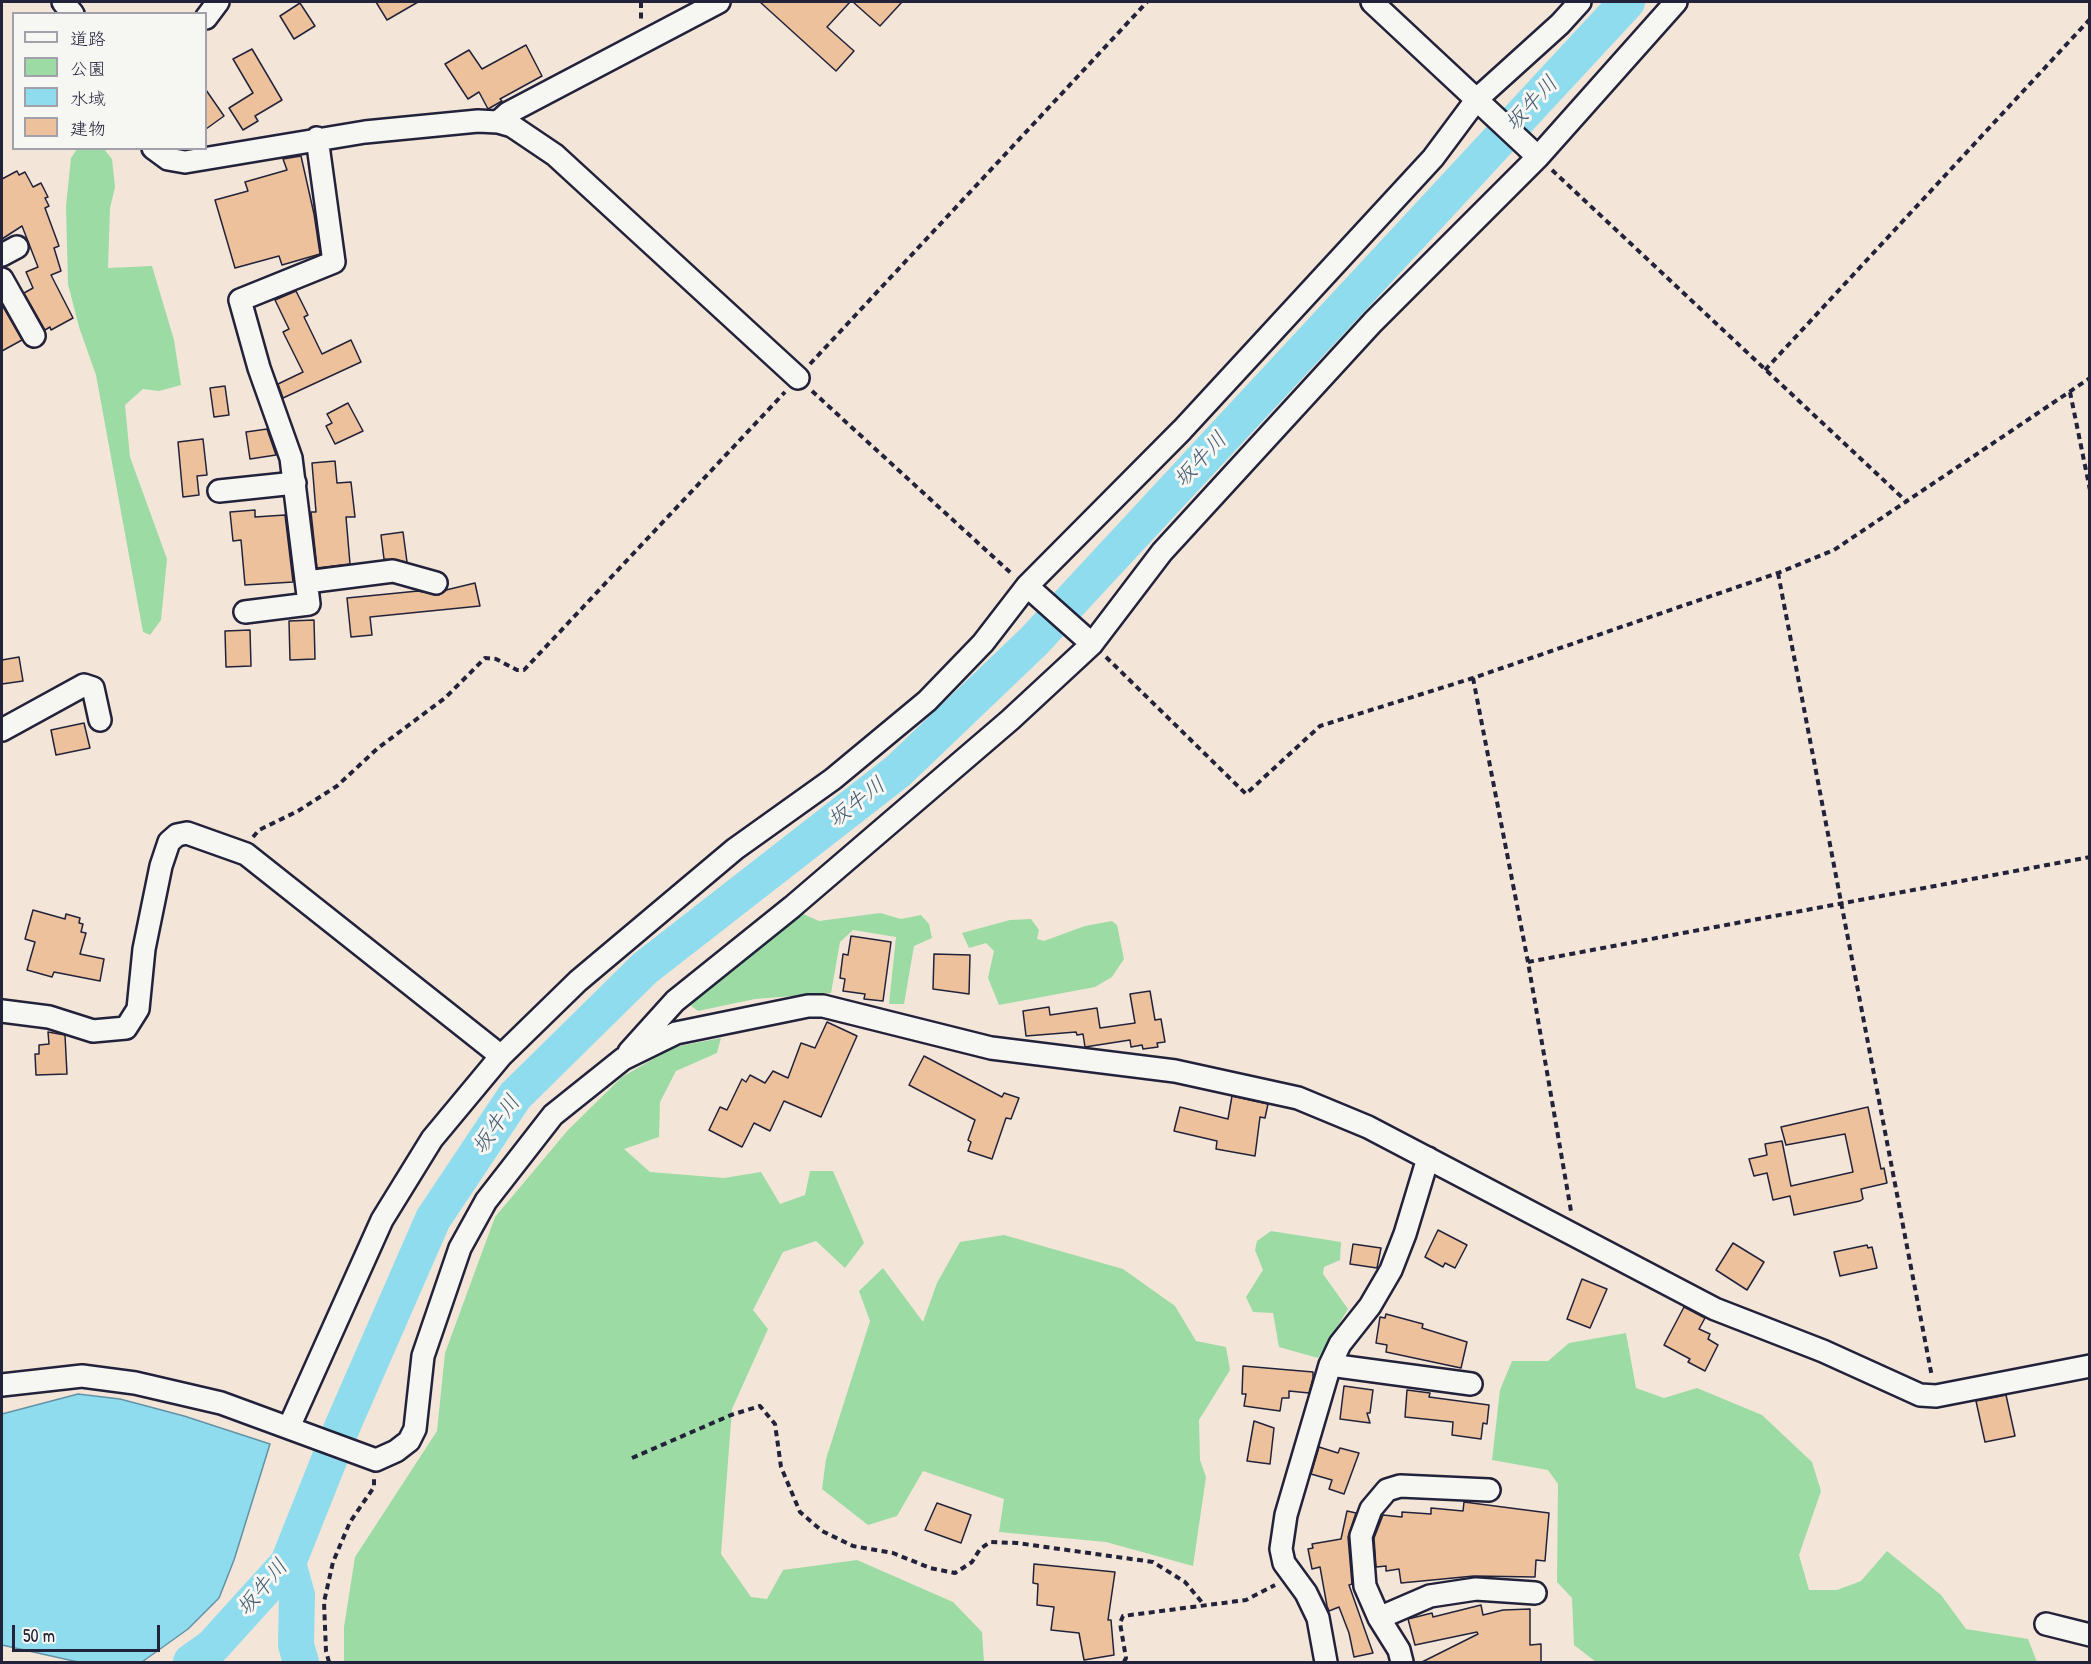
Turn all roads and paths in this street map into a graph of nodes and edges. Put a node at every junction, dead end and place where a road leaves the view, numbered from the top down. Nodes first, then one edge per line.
1 (218, 2) edge
2 (719, 2) edge
3 (1147, 2) edge
4 (1372, 2) edge
5 (1581, 2) edge
6 (1676, 2) edge
7 (207, 17) edge
8 (2090, 19) edge
9 (1477, 99) junction
10 (498, 122) junction
11 (317, 138) junction
12 (156, 150) edge
13 (1538, 157) junction
14 (2, 279) edge
15 (34, 336) dead end
16 (1765, 370) junction
17 (798, 378) junction
18 (2090, 378) edge
19 (2070, 392) junction
20 (295, 483) junction
21 (2090, 490) edge
22 (219, 491) dead end
23 (1907, 502) junction
24 (1778, 573) junction
25 (307, 582) junction
26 (436, 583) dead end
27 (1033, 591) junction
28 (245, 612) dead end
29 (1085, 637) junction
30 (1473, 678) junction
31 (100, 720) dead end
32 (2, 730) edge
33 (240, 851) junction
34 (2090, 857) edge
35 (1843, 904) junction
36 (1528, 962) junction
37 (2, 1011) edge
38 (501, 1056) junction
39 (622, 1059) junction
40 (1428, 1158) junction
41 (1576, 1236) junction
42 (1330, 1365) junction
43 (2090, 1366) edge
44 (1471, 1384) dead end
45 (2, 1385) edge
46 (1936, 1396) junction
47 (289, 1427) junction
48 (367, 1457) junction
49 (632, 1458) dead end
50 (1489, 1491) dead end
51 (1291, 1575) junction
52 (1535, 1593) dead end
53 (1205, 1606) junction
54 (1379, 1618) junction
55 (2046, 1624) dead end
56 (2090, 1635) edge
57 (329, 1662) edge
58 (1124, 1662) edge
59 (1326, 1662) edge
60 (1402, 1662) edge

1 - 7 street
2 - 10 street
3 - 17 path
4 - 9 street
5 - 9 street
6 - 13 street
8 - 16 path
9 - 13 street
9 - 27 street
10 - 11 street
10 - 17 street
11 - 12 street
11 - 20 street
13 - 16 path
13 - 29 street
14 - 15 street
16 - 23 path
17 - 27 path
17 - 33 path
18 - 19 path
19 - 21 path
19 - 23 path
20 - 22 street
20 - 25 street
23 - 24 path
24 - 30 path
24 - 35 path
25 - 26 street
25 - 28 street
27 - 29 street
27 - 38 street
29 - 30 path
29 - 39 street
30 - 36 path
31 - 32 street
33 - 37 street
33 - 38 street
34 - 35 path
35 - 36 path
35 - 46 path
36 - 41 path
38 - 47 street
39 - 40 street
39 - 48 street
40 - 41 street
40 - 42 street
41 - 46 street
42 - 44 street
42 - 51 street
43 - 46 street
45 - 47 street
47 - 48 street
48 - 57 path
49 - 53 path
50 - 54 street
51 - 53 path
51 - 59 street
52 - 54 street
53 - 58 path
54 - 60 street
55 - 56 street

